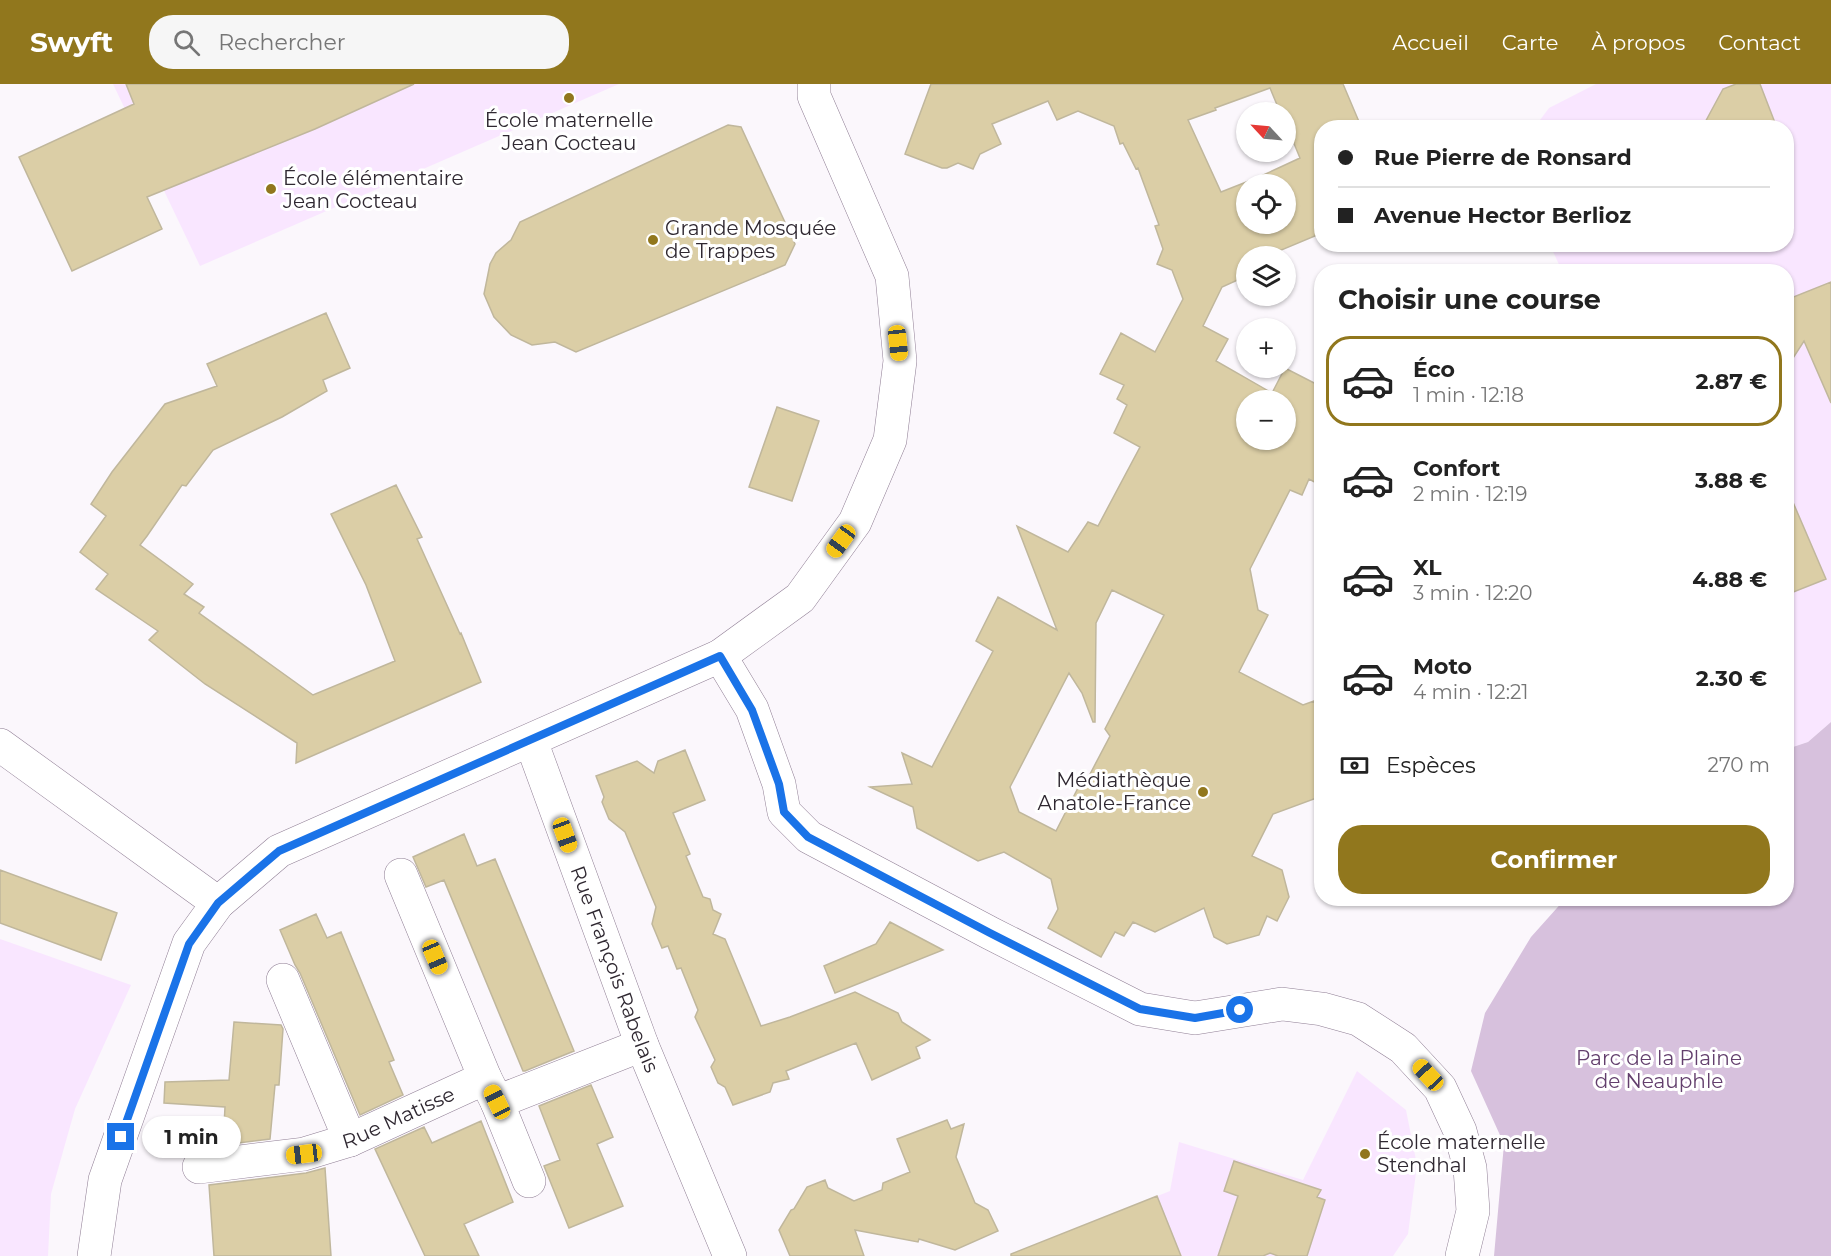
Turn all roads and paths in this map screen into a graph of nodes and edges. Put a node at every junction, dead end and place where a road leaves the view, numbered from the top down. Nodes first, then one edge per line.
1 (814, 84) edge
2 (720, 656) junction
3 (531, 741) junction
4 (0, 745) edge
5 (402, 875) dead end
6 (218, 903) junction
7 (283, 980) dead end
8 (642, 1046) junction
9 (491, 1090) junction
10 (350, 1140) junction
11 (199, 1167) dead end
12 (529, 1181) dead end
13 (94, 1256) edge
14 (730, 1256) edge
15 (1462, 1256) edge

1 - 2 street
2 - 3 street
2 - 15 street
3 - 6 street
3 - 8 street, Rue François Rabelais
4 - 6 street
5 - 9 street
6 - 13 street
7 - 10 street
8 - 9 street, Rue Matisse
8 - 14 street, Rue François Rabelais
9 - 10 street, Rue Matisse
9 - 12 street
10 - 11 street, Rue Matisse

